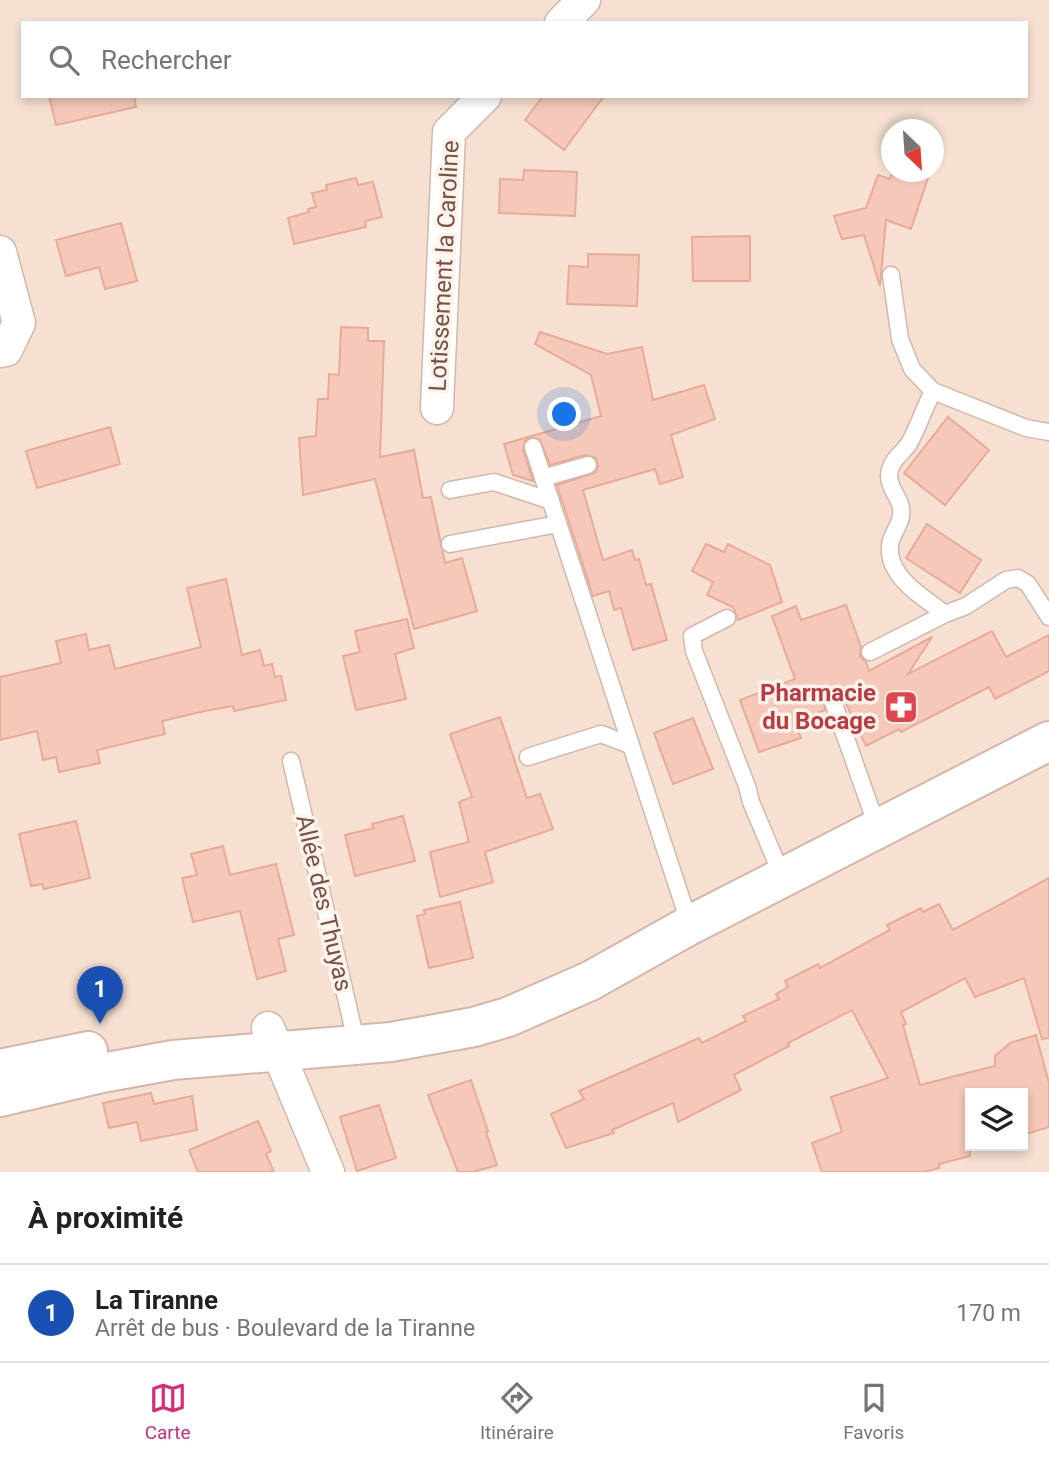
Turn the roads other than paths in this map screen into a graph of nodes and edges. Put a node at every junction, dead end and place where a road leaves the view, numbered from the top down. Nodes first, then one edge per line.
1 (584, 0) edge
2 (563, 21) edge
3 (483, 98) edge
4 (0, 252) edge
5 (891, 275) dead end
6 (0, 351) edge
7 (933, 391) junction
8 (437, 408) dead end
9 (1049, 432) edge
10 (533, 447) dead end
11 (588, 466) dead end
12 (543, 478) junction
13 (450, 490) dead end
14 (551, 501) junction
15 (558, 524) junction
16 (450, 544) dead end
17 (946, 614) junction
18 (1049, 617) edge
19 (727, 618) dead end
20 (870, 652) dead end
21 (832, 699) dead end
22 (1048, 741) edge
23 (629, 746) junction
24 (528, 757) dead end
25 (291, 761) dead end
26 (878, 829) junction
27 (783, 878) junction
28 (690, 925) junction
29 (354, 1034) junction
30 (273, 1039) junction
31 (0, 1069) edge
32 (0, 1097) edge
33 (328, 1172) edge

1 - 2 street
3 - 8 street, Lotissement la Caroline
4 - 6 street
5 - 7 lane
7 - 9 lane
7 - 17 lane
10 - 12 lane
11 - 12 lane
12 - 14 lane
13 - 14 lane
14 - 15 lane
15 - 16 lane
15 - 23 lane
17 - 18 lane
17 - 20 lane
19 - 27 lane
21 - 26 lane
22 - 26 main road
23 - 24 lane
23 - 28 lane
25 - 29 lane, Allée des Thuyas
26 - 27 main road
27 - 28 main road
28 - 29 main road
29 - 30 main road
30 - 31 main road
30 - 32 main road
30 - 33 street

